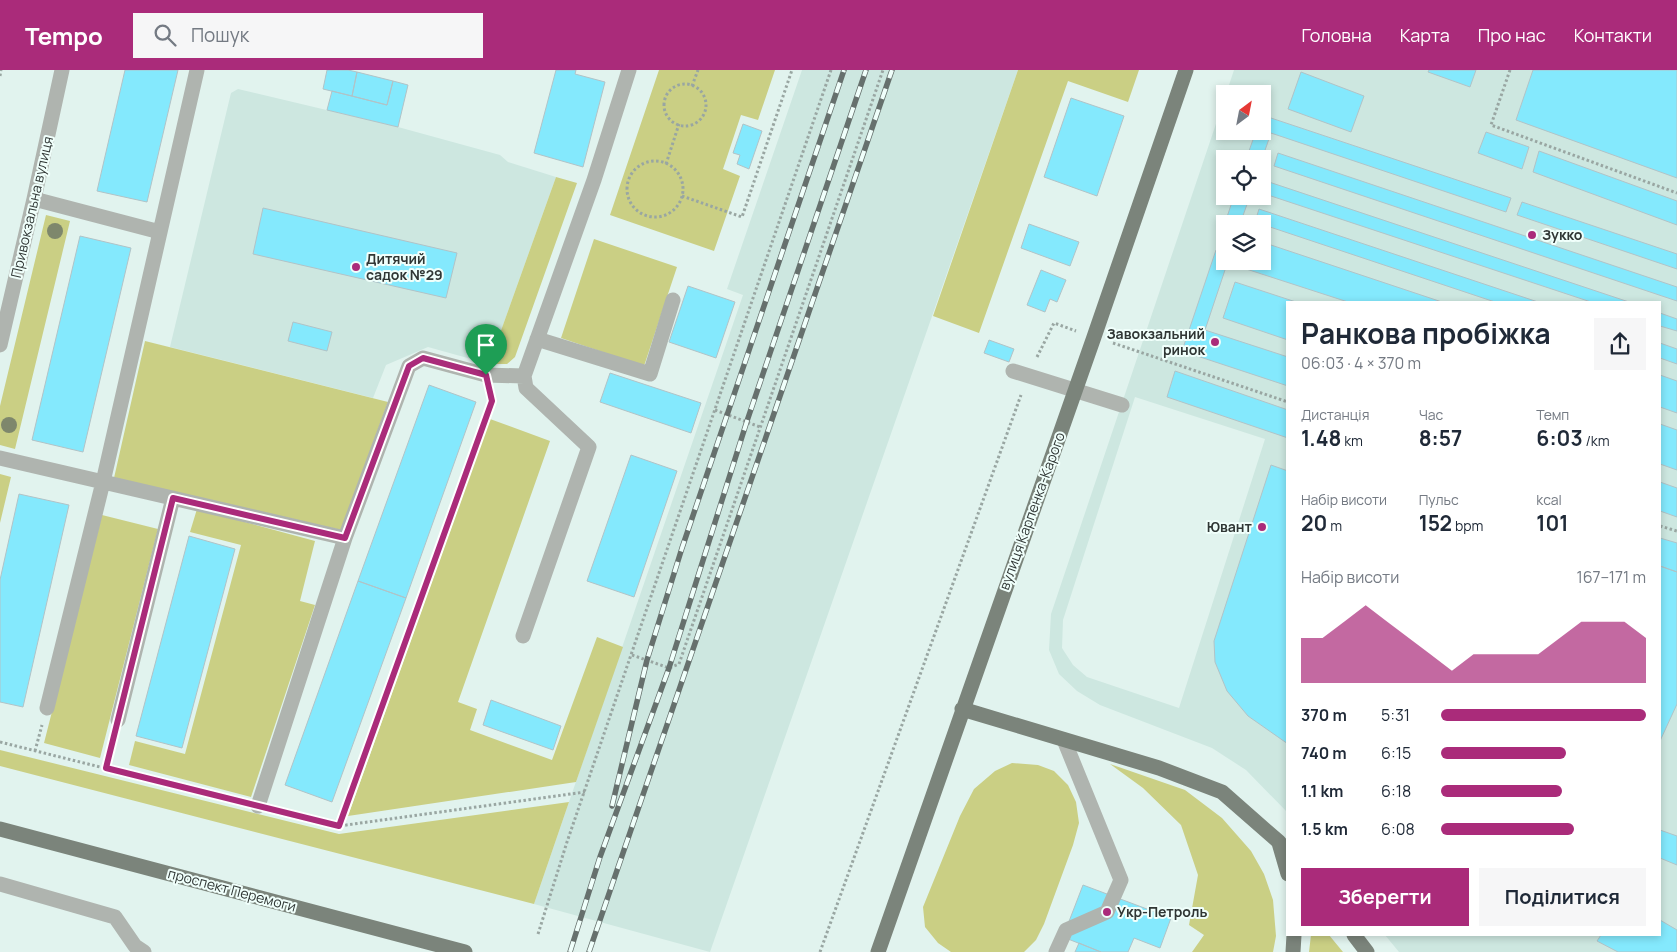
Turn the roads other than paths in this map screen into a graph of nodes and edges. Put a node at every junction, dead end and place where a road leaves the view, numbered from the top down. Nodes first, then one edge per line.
1 (62, 70) edge
2 (198, 70) edge
3 (629, 70) edge
4 (1186, 70) edge
5 (34, 199) junction
6 (160, 232) junction
7 (672, 300) dead end
8 (537, 339) junction
9 (0, 345) edge
10 (1013, 371) dead end
11 (524, 376) junction
12 (1075, 390) junction
13 (1122, 405) dead end
14 (0, 458) edge
15 (104, 482) junction
16 (173, 498) junction
17 (345, 538) junction
18 (524, 636) dead end
19 (47, 708) dead end
20 (962, 709) junction
21 (118, 720) road end
22 (1064, 740) junction
23 (258, 806) road end
24 (0, 829) edge
25 (1283, 847) edge
26 (1286, 863) edge
27 (0, 884) edge
28 (1294, 936) edge
29 (1355, 936) edge
30 (137, 950) edge
31 (465, 952) edge
32 (878, 952) edge
33 (1056, 952) edge
34 (1293, 952) edge
35 (1368, 952) edge

1 - 5 street, Привокзальна вулиця
2 - 6 street
3 - 8 street
4 - 12 main road, вулиця Карпенка-Карого
5 - 6 street
5 - 9 street, Привокзальна вулиця
6 - 15 street
7 - 8 street
8 - 11 street
10 - 12 street
11 - 17 street
11 - 18 street
12 - 13 street
12 - 20 main road, вулиця Карпенка-Карого
14 - 15 street
15 - 16 street
15 - 19 street
16 - 17 street
16 - 21 street
17 - 23 street
20 - 22 main road
20 - 32 main road, вулиця Карпенка-Карого
22 - 25 main road
22 - 33 street
24 - 31 main road, проспект Перемоги
25 - 26 main road
27 - 30 street
28 - 34 main road
29 - 35 main road

